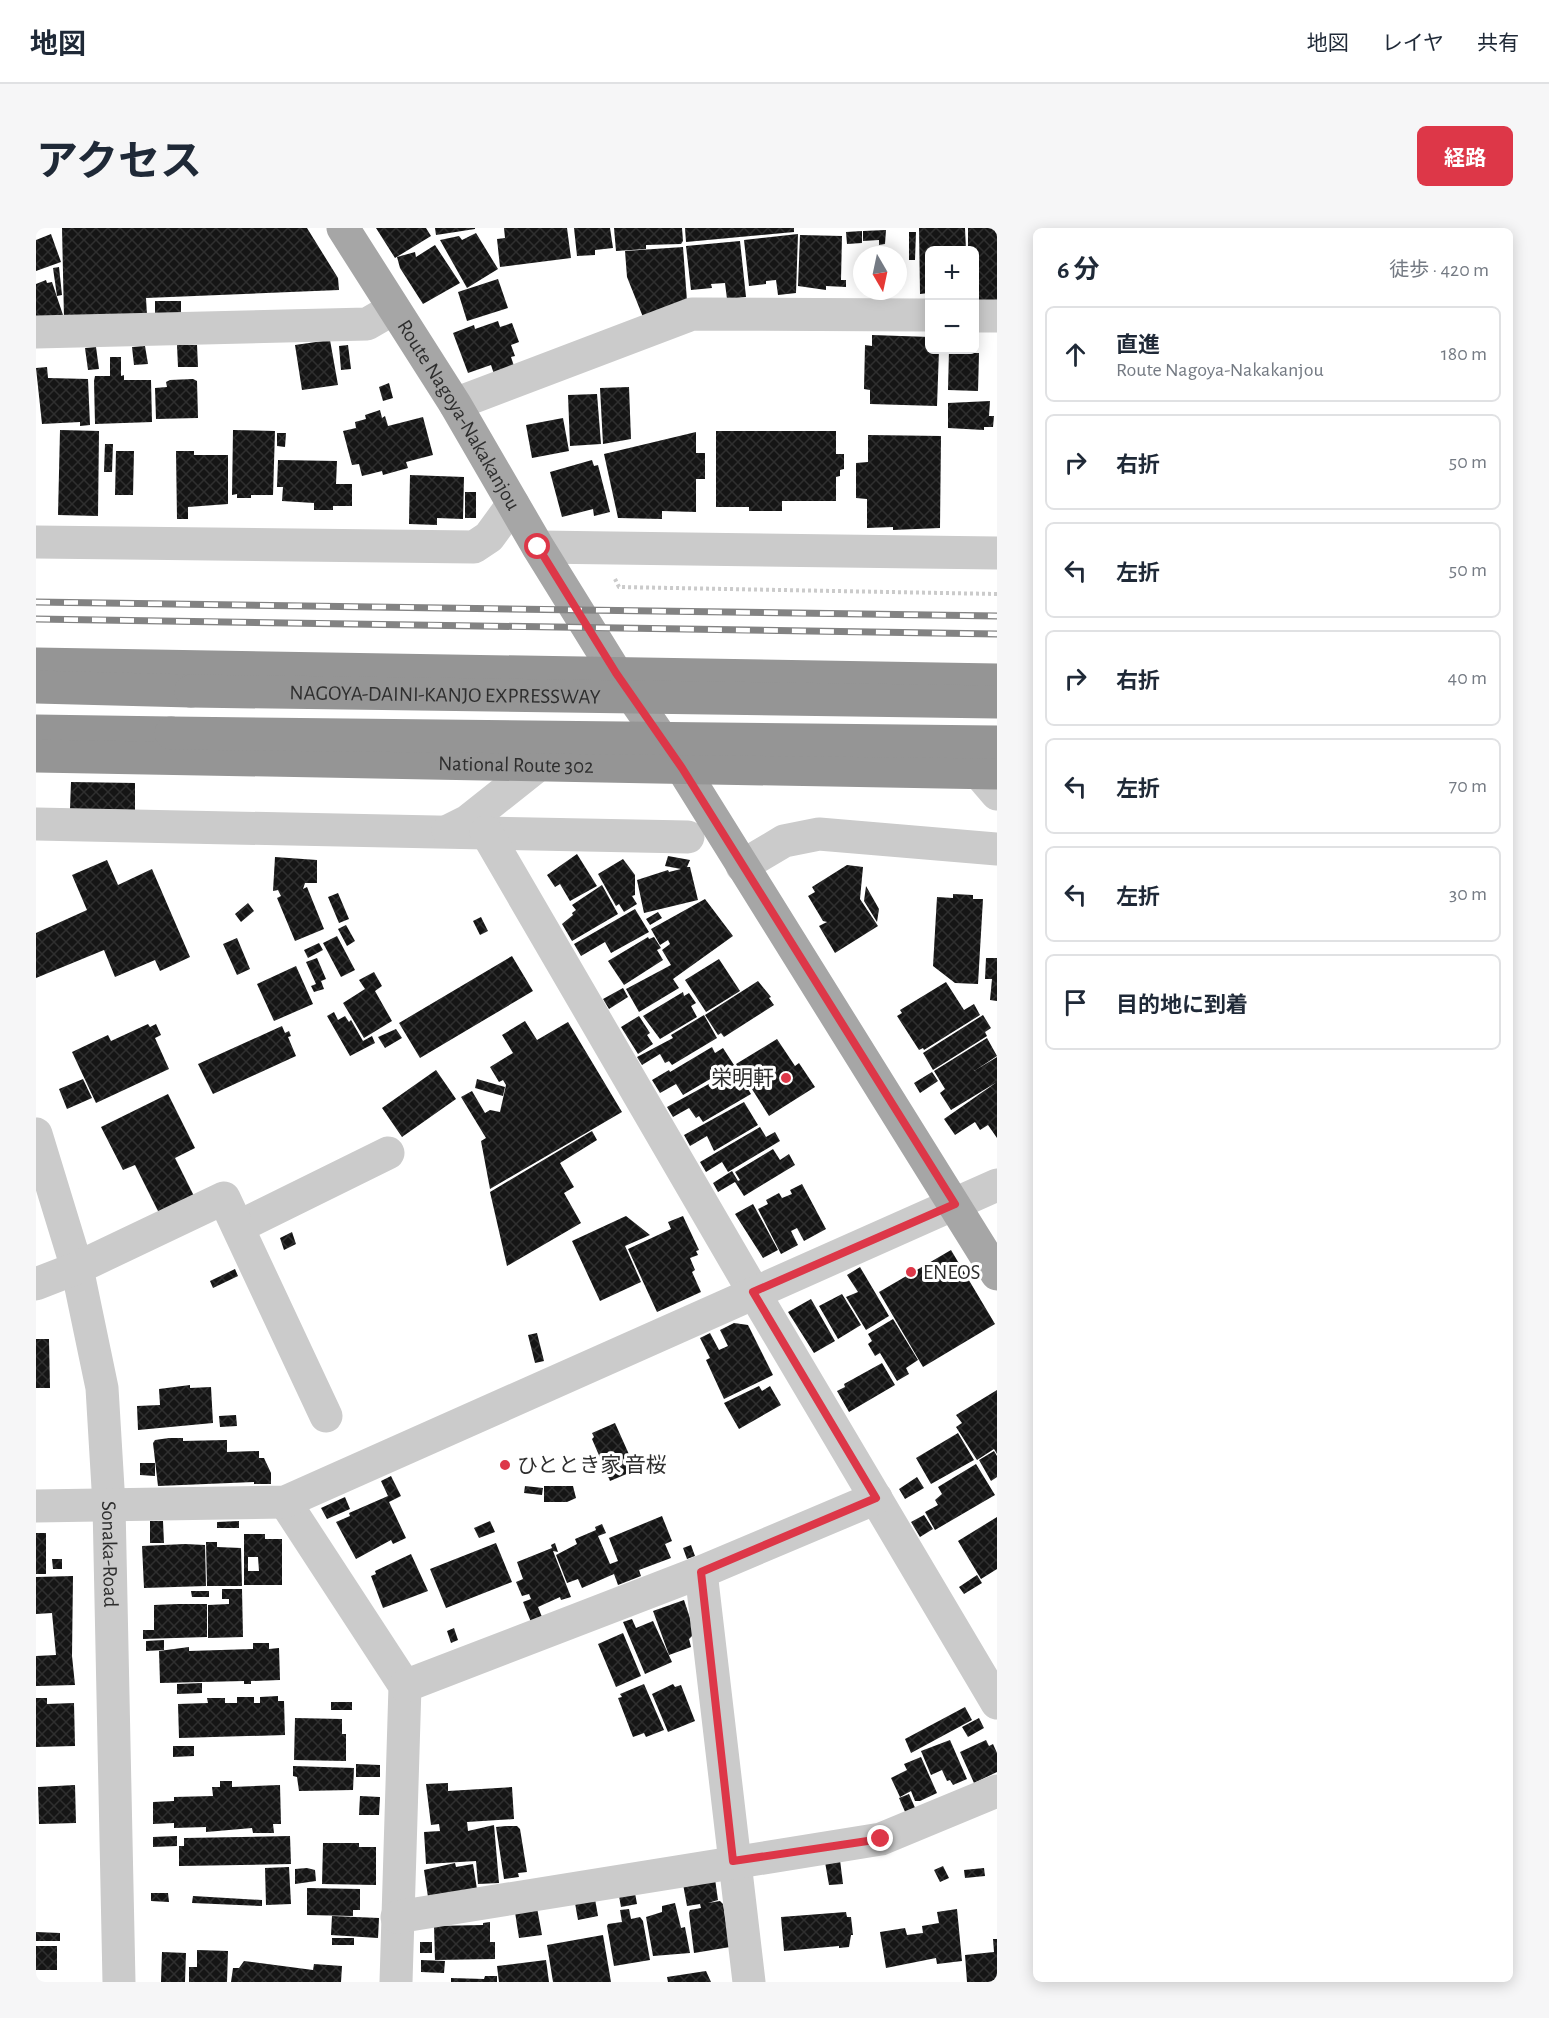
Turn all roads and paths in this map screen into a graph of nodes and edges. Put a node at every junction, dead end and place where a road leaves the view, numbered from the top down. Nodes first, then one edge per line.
1 (343, 228) edge
2 (393, 309) junction
3 (925, 315) edge
4 (979, 316) edge
5 (997, 316) edge
6 (36, 332) edge
7 (455, 404) junction
8 (513, 504) junction
9 (36, 542) edge
10 (538, 547) junction
11 (597, 548) junction
12 (997, 553) edge
13 (997, 594) edge
14 (36, 664) edge
15 (616, 673) junction
16 (997, 676) edge
17 (959, 680) junction
18 (997, 680) edge
19 (36, 687) edge
20 (997, 702) edge
21 (36, 732) edge
22 (997, 742) edge
23 (36, 756) edge
24 (537, 766) junction
25 (682, 768) junction
26 (991, 780) edge
27 (36, 824) edge
28 (448, 831) junction
29 (486, 832) junction
30 (688, 837) dead end
31 (997, 849) edge
32 (742, 866) junction
33 (36, 1134) edge
34 (388, 1154) dead end
35 (997, 1185) edge
36 (955, 1204) junction
37 (238, 1227) junction
38 (78, 1268) junction
39 (997, 1274) edge
40 (36, 1284) edge
41 (753, 1292) junction
42 (326, 1416) dead end
43 (876, 1498) junction
44 (285, 1502) junction
45 (109, 1505) junction
46 (36, 1506) edge
47 (701, 1572) junction
48 (405, 1686) junction
49 (997, 1703) edge
50 (997, 1791) edge
51 (733, 1861) junction
52 (397, 1917) junction
53 (119, 1982) edge
54 (396, 1982) edge
55 (748, 1982) edge

1 - 2 main road, Route Nagoya-Nakakanjou
2 - 6 street
2 - 7 main road, Route Nagoya-Nakakanjou
3 - 7 street
4 - 5 street
7 - 8 main road, Route Nagoya-Nakakanjou
8 - 9 street
8 - 10 main road, Route Nagoya-Nakakanjou
10 - 11 street
10 - 15 main road, Route Nagoya-Nakakanjou
11 - 12 street
11 - 13 path
14 - 15 highway
15 - 17 highway
15 - 25 main road, Route Nagoya-Nakakanjou
16 - 17 highway
17 - 18 highway
19 - 20 highway, NAGOYA-DAINI-KANJO EXPRESSWAY, bridge
21 - 22 highway, NAGOYA-DAINI-KANJO EXPRESSWAY, bridge
23 - 24 highway, National Route 302
24 - 25 highway, National Route 302
24 - 28 street
25 - 26 highway, National Route 302
25 - 32 main road, Route Nagoya-Nakakanjou
27 - 28 street
28 - 29 street
29 - 30 street
29 - 41 street
31 - 32 street
32 - 36 main road, Route Nagoya-Nakakanjou
33 - 38 street, Sonaka-Road
34 - 37 street
35 - 36 street
36 - 39 main road, Route Nagoya-Nakakanjou
36 - 41 street
37 - 38 street
37 - 42 street
38 - 40 street
38 - 45 street, Sonaka-Road
41 - 43 street
41 - 44 street
43 - 47 street
43 - 49 street
44 - 45 street
44 - 48 street
45 - 46 street
45 - 53 street, Sonaka-Road
47 - 48 street
47 - 51 street
48 - 52 street
50 - 51 street
51 - 52 street
51 - 55 street
52 - 54 street

